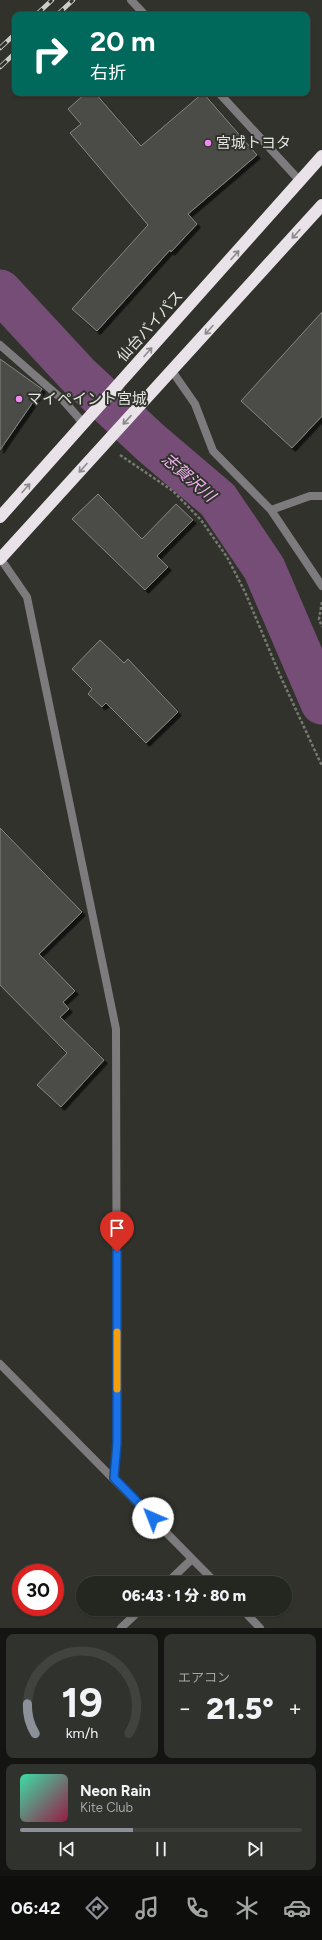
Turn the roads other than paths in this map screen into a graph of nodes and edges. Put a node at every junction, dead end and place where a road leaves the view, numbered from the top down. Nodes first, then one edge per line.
1 (131, 0) edge
2 (142, 12) edge
3 (222, 96) edge
4 (322, 156) edge
5 (300, 181) junction
6 (322, 205) edge
7 (0, 345) edge
8 (172, 371) junction
9 (86, 422) junction
10 (322, 496) edge
11 (271, 510) junction
12 (0, 517) edge
13 (0, 558) edge
14 (322, 586) edge
15 (0, 1364) edge
16 (114, 1478) junction
17 (192, 1559) junction
18 (174, 1576) edge
19 (209, 1576) edge
20 (134, 1616) edge
21 (249, 1616) edge
22 (121, 1628) edge
23 (260, 1628) edge

1 - 2 street
3 - 5 street
4 - 5 highway, 仙台バイパス
9 -> 5 highway, 仙台バイパス
6 -> 8 highway
7 - 9 street
8 - 11 street
8 -> 13 highway
12 -> 9 highway, 仙台バイパス
10 - 11 street
11 - 14 street
13 - 16 street
15 - 16 street
16 - 17 street
17 - 18 street
17 - 19 street
20 - 22 street
21 - 23 street

